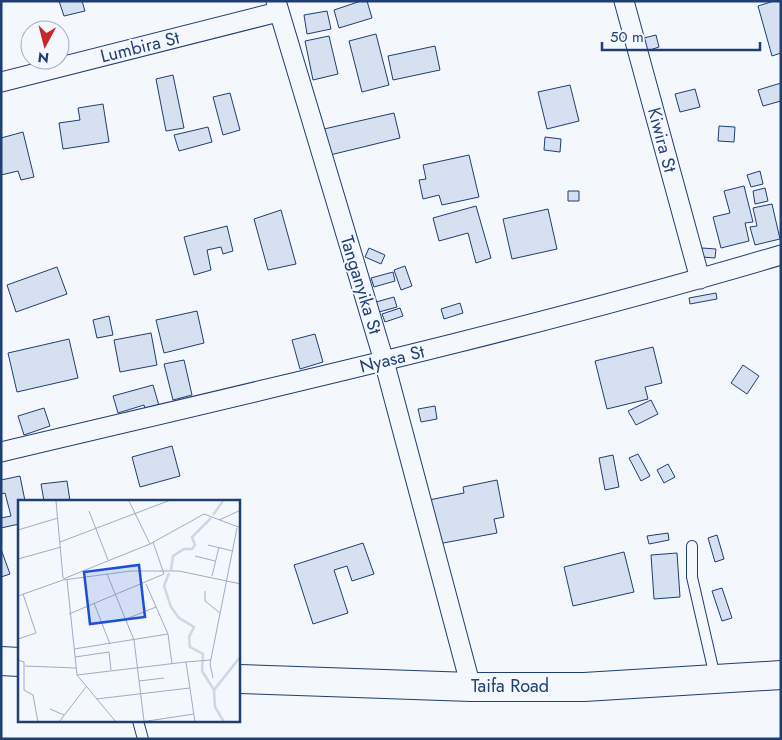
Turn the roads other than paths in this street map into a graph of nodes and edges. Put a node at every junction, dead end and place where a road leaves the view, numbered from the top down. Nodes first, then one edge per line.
1 (624, 1) edge
2 (277, 6) edge
3 (1, 82) edge
4 (781, 255) edge
5 (700, 279) junction
6 (384, 361) junction
7 (1, 452) edge
8 (692, 546) dead end
9 (1, 661) edge
10 (18, 662) edge
11 (781, 675) edge
12 (715, 678) junction
13 (240, 679) edge
14 (471, 686) junction
15 (138, 722) edge
16 (143, 739) edge

1 - 5 street, Kiwira St
2 - 3 street, Lumbira St
2 - 6 street, Tanganyika St
4 - 5 street, Nyasa St
5 - 6 street, Nyasa St
6 - 7 street, Nyasa St
6 - 14 street, Tanganyika St
8 - 12 lane
9 - 10 highway
11 - 12 highway, Taifa Road
12 - 14 highway, Taifa Road
13 - 14 highway, Taifa Road
15 - 16 lane

